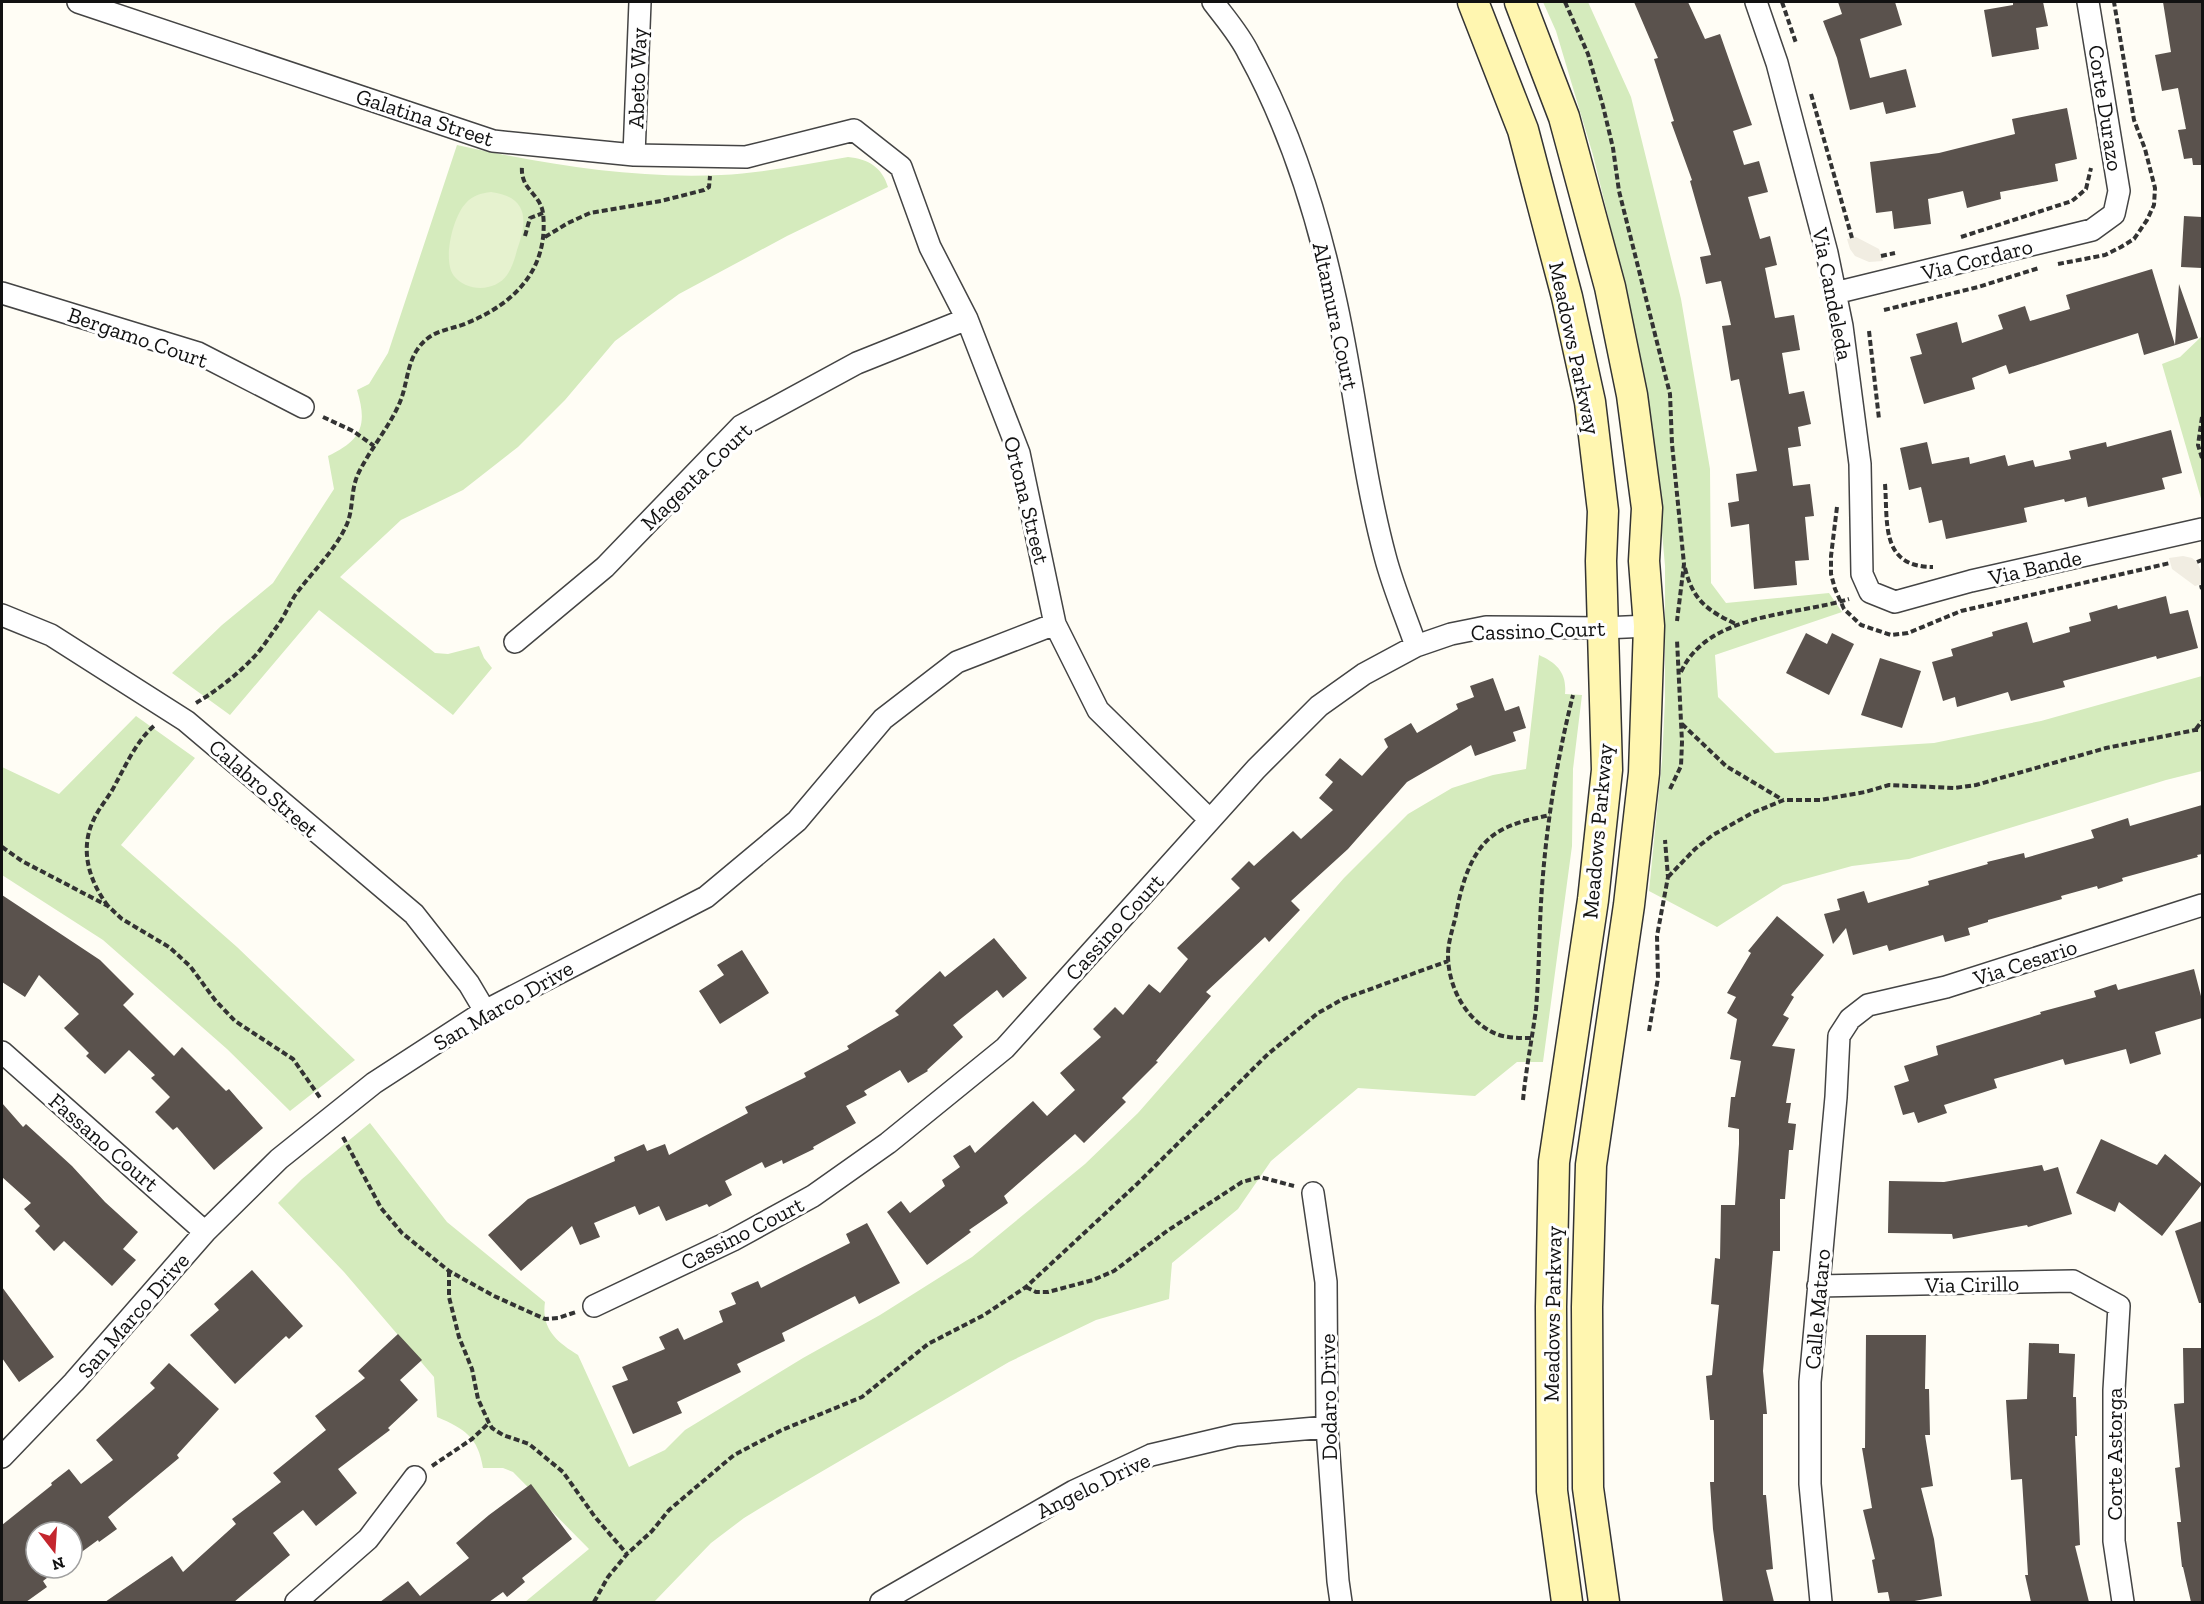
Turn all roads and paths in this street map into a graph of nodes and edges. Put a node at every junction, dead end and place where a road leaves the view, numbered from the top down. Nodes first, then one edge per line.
1 (78, 2) edge
2 (640, 2) edge
3 (1213, 2) edge
4 (1473, 2) edge
5 (1520, 2) edge
6 (1756, 2) edge
7 (1782, 2) edge
8 (2088, 2) edge
9 (2114, 2) edge
10 (1798, 50) dead end
11 (1808, 83) dead end
12 (854, 130) joint
13 (528, 144) junction
14 (634, 155) junction
15 (711, 157) junction
16 (2091, 165) dead end
17 (543, 213) junction
18 (2114, 214) joint
19 (525, 236) dead end
20 (544, 237) junction
21 (1852, 238) dead end
22 (1956, 238) dead end
23 (1903, 251) dead end
24 (1881, 256) dead end
25 (2, 293) edge
26 (1835, 293) junction
27 (1884, 310) dead end
28 (967, 318) junction
29 (1869, 332) dead end
30 (303, 407) joint
31 (2202, 417) edge
32 (1880, 425) dead end
33 (374, 446) junction
34 (2202, 458) edge
35 (1884, 479) dead end
36 (2202, 529) edge
37 (1684, 564) dead end
38 (1940, 567) dead end
39 (1870, 592) junction
40 (2, 615) edge
41 (1055, 624) junction
42 (1738, 625) junction
43 (1649, 626) junction
44 (1603, 628) junction
45 (515, 642) dead end
46 (1416, 646) junction
47 (1680, 674) dead end
48 (1573, 695) dead end
49 (177, 714) junction
50 (2202, 721) edge
51 (1681, 722) dead end
52 (2195, 730) junction
53 (2202, 730) edge
54 (1784, 800) junction
55 (1551, 815) junction
56 (1209, 820) junction
57 (2, 847) edge
58 (1668, 877) dead end
59 (2202, 905) edge
60 (108, 906) junction
61 (1448, 961) junction
62 (485, 1011) junction
63 (1850, 1019) joint
64 (1531, 1038) junction
65 (2, 1052) edge
66 (1523, 1100) dead end
67 (331, 1118) junction
68 (1313, 1193) joint
69 (205, 1232) junction
70 (449, 1271) junction
71 (1818, 1286) junction
72 (1026, 1287) junction
73 (2119, 1305) joint
74 (594, 1306) joint
75 (489, 1423) junction
76 (1327, 1427) junction
77 (2, 1457) edge
78 (415, 1477) joint
79 (627, 1554) junction
80 (296, 1602) edge
81 (594, 1602) edge
82 (881, 1602) edge
83 (1341, 1602) edge
84 (1567, 1602) edge
85 (1605, 1602) edge
86 (1821, 1602) edge
87 (2123, 1602) edge

1 - 13 street, Galatina Street
2 - 14 street, Abeto Way
3 - 46 street, Altamura Court
4 - 44 main road, Meadows Parkway
5 - 43 main road, Meadows Parkway
6 - 26 street, Via Candeleda
7 - 10 path
8 - 18 street, Corte Durazo
9 - 27 path
11 - 21 path
12 - 15 street, Galatina Street
12 - 28 street, Ortona Street
13 - 14 street, Galatina Street
13 - 17 path
14 - 15 street, Galatina Street
15 - 20 path
16 - 22 path
17 - 19 path
17 - 20 path
18 - 26 street, Via Cordaro
20 - 33 path
23 - 24 path
25 - 30 street, Bergamo Court
26 - 39 street, Via Candeleda
28 - 41 street, Ortona Street
28 - 45 street, Magenta Court
29 - 32 path
30 - 33 path
31 - 34 path
33 - 49 path
35 - 38 path
36 - 39 street, Via Bande
37 - 42 path
39 - 42 path
40 - 49 street, Calabro Street
41 - 56 street, Ortona Street
41 - 62 street, San Marco Drive
42 - 47 path
43 - 44 street, Cassino Court
43 - 85 main road, Meadows Parkway
44 - 46 street, Cassino Court
44 - 84 main road, Meadows Parkway
46 - 56 street, Cassino Court
48 - 55 path
49 - 60 path
49 - 62 street, Calabro Street
50 - 52 path
51 - 54 path
52 - 53 path
52 - 54 path
54 - 58 path
55 - 61 path
55 - 64 path
56 - 74 street, Cassino Court
57 - 60 path
59 - 63 street, Via Cesario
60 - 67 path
61 - 64 path
61 - 72 path
62 - 67 street, San Marco Drive
63 - 71 street, Calle Mataro
64 - 66 path
65 - 69 street, Fassano Court
67 - 69 street, San Marco Drive
67 - 70 path
68 - 72 path
68 - 76 street, Dodaro Drive
69 - 77 street, San Marco Drive
70 - 74 path
70 - 75 path
71 - 73 street, Via Cirillo
71 - 86 street, Calle Mataro
72 - 79 path
73 - 87 street, Corte Astorga
75 - 78 path
75 - 79 path
76 - 82 street, Angelo Drive
76 - 83 street, Dodaro Drive
78 - 80 street
79 - 81 path

